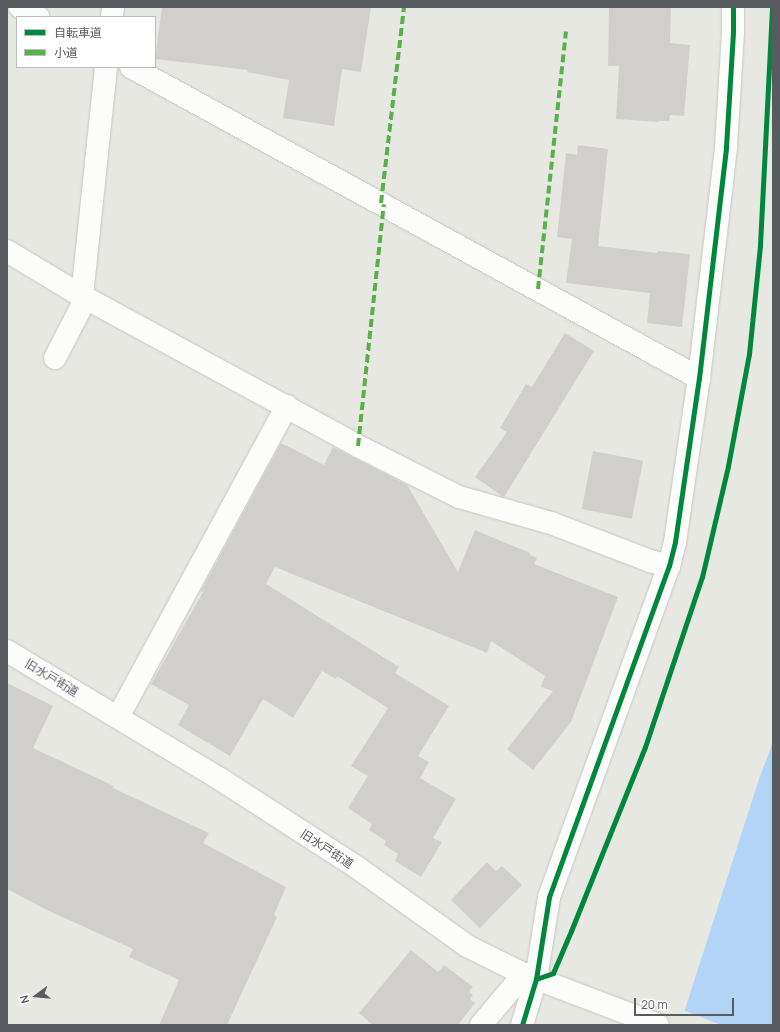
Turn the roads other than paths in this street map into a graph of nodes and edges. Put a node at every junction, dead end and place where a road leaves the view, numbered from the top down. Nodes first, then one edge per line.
1 (20, 7) edge
2 (733, 7) edge
3 (36, 16) edge
4 (106, 68) edge
5 (133, 68) edge
6 (7, 251) edge
7 (84, 297) junction
8 (55, 358) dead end
9 (699, 378) junction
10 (287, 406) junction
11 (669, 566) junction
12 (10, 660) edge
13 (118, 717) junction
14 (530, 976) junction
15 (481, 1025) edge
16 (522, 1025) edge
17 (658, 1025) edge

1 - 3 street
2 - 9 street
4 - 7 street
5 - 9 street
6 - 7 street
7 - 8 street
7 - 10 street
9 - 11 street
10 - 11 street
10 - 13 street
11 - 14 street
12 - 13 street, 旧水戸街道
13 - 14 street, 旧水戸街道
14 - 15 street
14 - 16 street
14 - 17 street, 旧水戸街道

